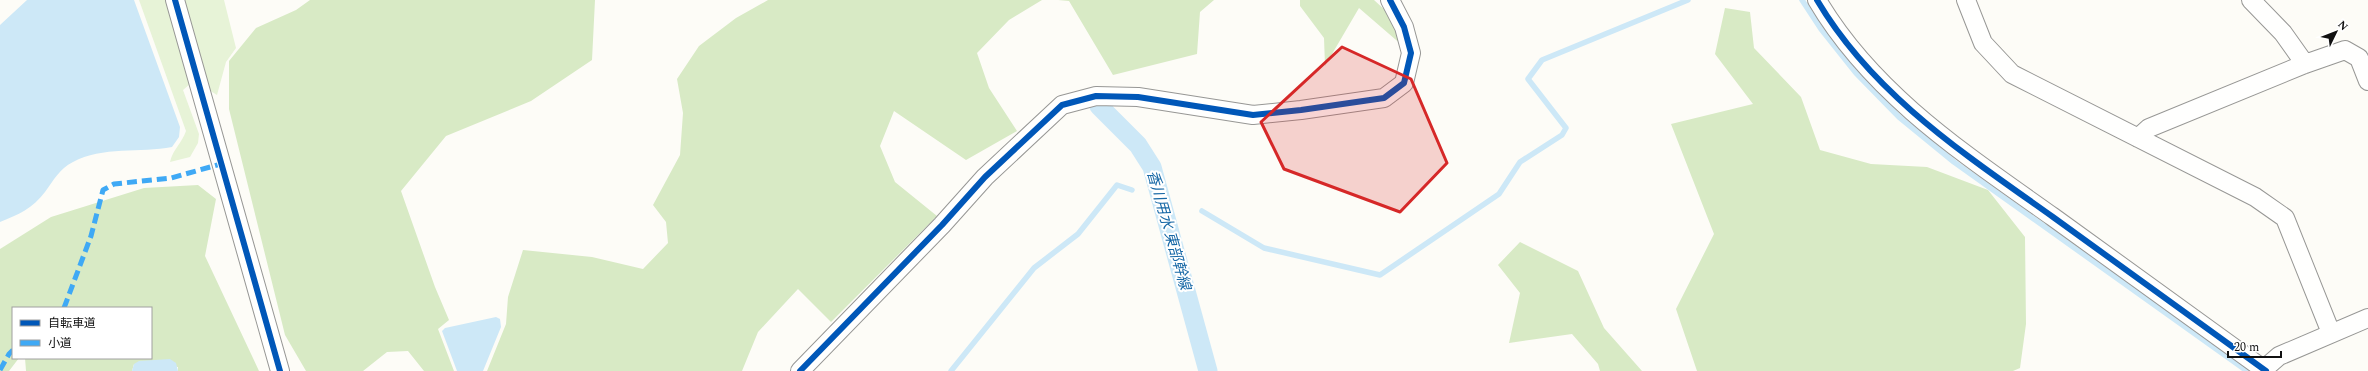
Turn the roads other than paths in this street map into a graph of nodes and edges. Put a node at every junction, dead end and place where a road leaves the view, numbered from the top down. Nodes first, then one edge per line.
1 (175, 0) edge
2 (1390, 0) edge
3 (1817, 0) edge
4 (1966, 0) edge
5 (2251, 0) edge
6 (2305, 64) junction
7 (2368, 81) edge
8 (2138, 138) junction
9 (2368, 318) edge
10 (2331, 333) junction
11 (2265, 370) edge
12 (280, 371) edge
13 (800, 371) edge

1 - 12 street
2 - 13 street
3 - 11 street
4 - 8 street
5 - 6 street
6 - 7 street
6 - 8 street
8 - 10 street
9 - 10 street
10 - 11 street

